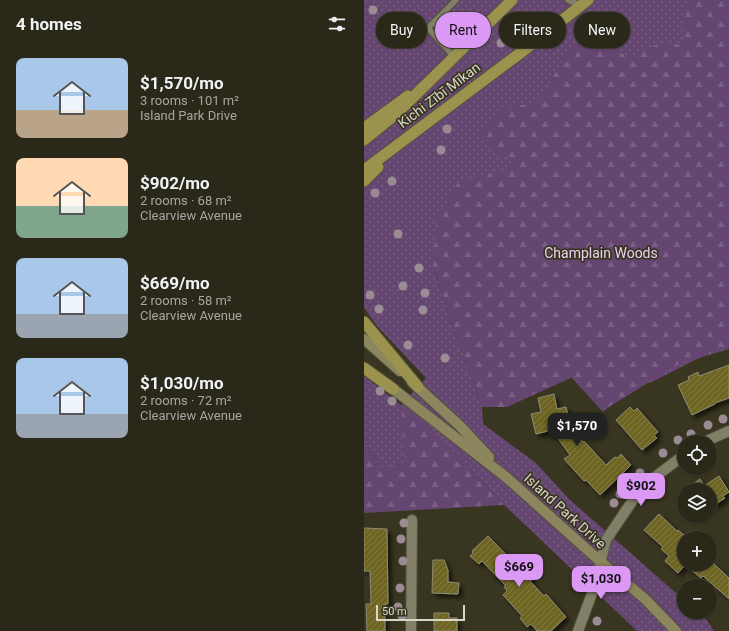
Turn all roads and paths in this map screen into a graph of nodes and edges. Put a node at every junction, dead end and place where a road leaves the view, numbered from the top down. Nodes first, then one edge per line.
1 (456, 0) edge
2 (512, 0) edge
3 (568, 0) edge
4 (583, 2) edge
5 (454, 58) junction
6 (429, 82) junction
7 (428, 122) junction
8 (364, 128) edge
9 (364, 140) edge
10 (364, 170) edge
11 (364, 181) edge
12 (364, 322) edge
13 (364, 339) edge
14 (364, 364) edge
15 (364, 368) edge
16 (418, 387) junction
17 (393, 389) junction
18 (729, 431) edge
19 (717, 436) edge
20 (677, 460) edge
21 (506, 477) junction
22 (412, 520) dead end
23 (601, 562) junction
24 (411, 631) edge
25 (578, 631) edge
26 (676, 631) edge

1 - 5 lane
2 - 5 highway, Kichi Zībī Mīkan
3 - 4 lane
4 - 7 highway, Kichi Zībī Mīkan
5 - 6 highway, Kichi Zībī Mīkan
6 - 8 highway
6 - 9 highway, Kichi Zībī Mīkan
7 - 10 highway, Kichi Zībī Mīkan
7 - 11 highway
12 - 16 highway
13 - 16 main road, Island Park Drive
14 - 17 main road, Island Park Drive
15 - 17 highway
16 - 21 main road, Island Park Drive
17 - 21 main road, Island Park Drive
18 - 19 street
20 - 23 street
21 - 23 main road, Island Park Drive
22 - 24 street
23 - 25 street
23 - 26 main road, Island Park Drive

